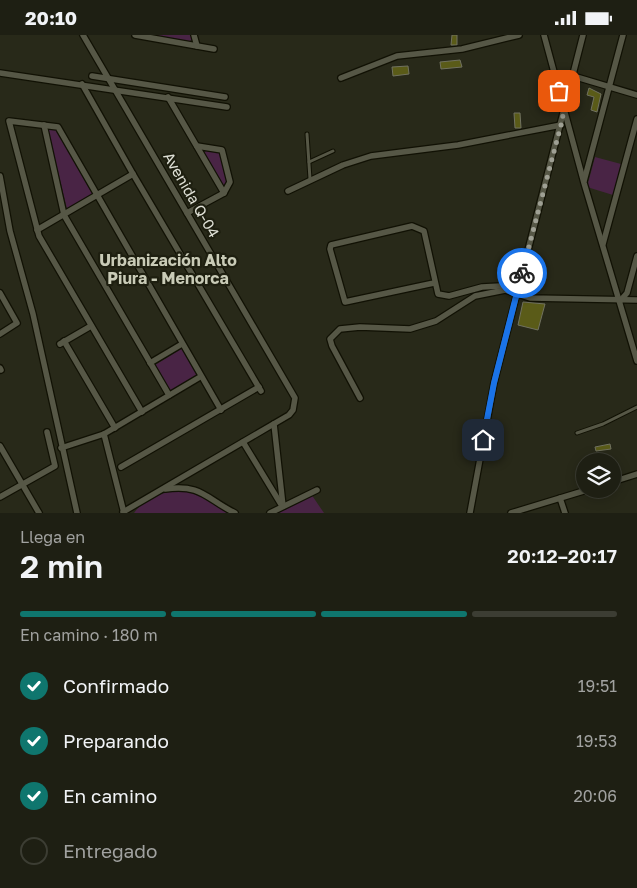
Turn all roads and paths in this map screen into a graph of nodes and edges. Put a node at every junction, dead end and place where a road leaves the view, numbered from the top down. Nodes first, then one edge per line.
1 (83, 35) edge
2 (135, 35) edge
3 (194, 35) edge
4 (519, 35) edge
5 (544, 35) edge
6 (584, 35) edge
7 (623, 35) edge
8 (197, 46) junction
9 (214, 49) dead end
10 (0, 73) edge
11 (92, 76) dead end
12 (573, 76) junction
13 (109, 78) junction
14 (341, 78) dead end
15 (82, 84) junction
16 (609, 86) junction
17 (115, 89) junction
18 (637, 95) edge
19 (168, 97) junction
20 (225, 97) dead end
21 (227, 107) dead end
22 (564, 110) junction
23 (637, 119) edge
24 (44, 125) junction
25 (561, 125) junction
26 (307, 134) dead end
27 (197, 146) junction
28 (333, 151) dead end
29 (309, 162) junction
30 (133, 174) junction
31 (0, 176) edge
32 (310, 179) junction
33 (584, 183) junction
34 (288, 191) dead end
35 (224, 193) junction
36 (96, 196) junction
37 (187, 213) junction
38 (64, 215) junction
39 (37, 230) junction
40 (603, 244) junction
41 (637, 255) edge
42 (434, 283) junction
43 (519, 285) junction
44 (0, 293) edge
45 (517, 294) junction
46 (637, 300) edge
47 (620, 301) junction
48 (91, 325) junction
49 (0, 334) edge
50 (182, 344) junction
51 (637, 361) edge
52 (150, 363) junction
53 (200, 377) junction
54 (169, 395) junction
55 (360, 398) dead end
56 (637, 407) edge
57 (221, 411) junction
58 (142, 412) junction
59 (274, 423) junction
60 (114, 428) junction
61 (47, 432) dead end
62 (577, 433) dead end
63 (104, 435) junction
64 (244, 442) junction
65 (0, 446) edge
66 (61, 448) junction
67 (121, 467) dead end
68 (637, 475) edge
69 (621, 479) edge
70 (22, 485) junction
71 (160, 490) junction
72 (317, 490) dead end
73 (576, 493) edge
74 (0, 497) edge
75 (560, 498) junction
76 (283, 506) junction
77 (123, 512) edge
78 (39, 513) edge
79 (78, 513) edge
80 (235, 513) edge
81 (270, 513) edge
82 (470, 513) edge
83 (511, 513) edge
84 (565, 513) edge

1 - 13 street, Avenida Q-04
2 - 8 street
3 - 8 street
4 - 14 street
5 - 22 street
6 - 12 street
7 - 16 street
8 - 9 street
10 - 15 street
11 - 13 street
12 - 16 street
12 - 22 street
13 - 17 street, Avenida Q-04
13 - 20 street
15 - 17 street
15 - 30 street
16 - 18 street
16 - 33 street
17 - 19 street
17 - 37 street, Avenida Q-04
19 - 21 street
19 - 27 street
22 - 25 street
22 - 33 street
23 - 40 street
24 - 36 street
24 - 38 street
24 - 39 street
25 - 32 street
25 - 43 street
26 - 29 lane
27 - 35 street
27 - 35 street
28 - 29 lane
29 - 32 lane
30 - 36 street
30 - 57 street
31 - 66 street
32 - 34 street
33 - 40 street
35 - 37 street
36 - 38 street
36 - 50 street
37 - 59 street, Avenida Q-04
38 - 39 street
38 - 52 street
39 - 48 street
40 - 47 street
41 - 47 street
42 - 42 street
42 - 43 street
43 - 45 street
44 - 49 street
45 - 47 street
45 - 55 street
45 - 82 street
46 - 47 street
47 - 51 street
48 - 58 street
48 - 60 street
50 - 52 street
50 - 53 street
52 - 54 street
53 - 54 street
53 - 57 street
54 - 58 street
56 - 62 lane
57 - 67 street
58 - 60 street
59 - 64 street
59 - 76 street
60 - 63 street
61 - 70 street
63 - 66 street
63 - 77 street
64 - 71 street
64 - 76 street
65 - 70 street
66 - 79 street
68 - 69 street
70 - 74 street
70 - 78 street
71 - 77 street
71 - 80 street
72 - 76 street
73 - 75 street
75 - 83 street
75 - 84 street
76 - 81 street

